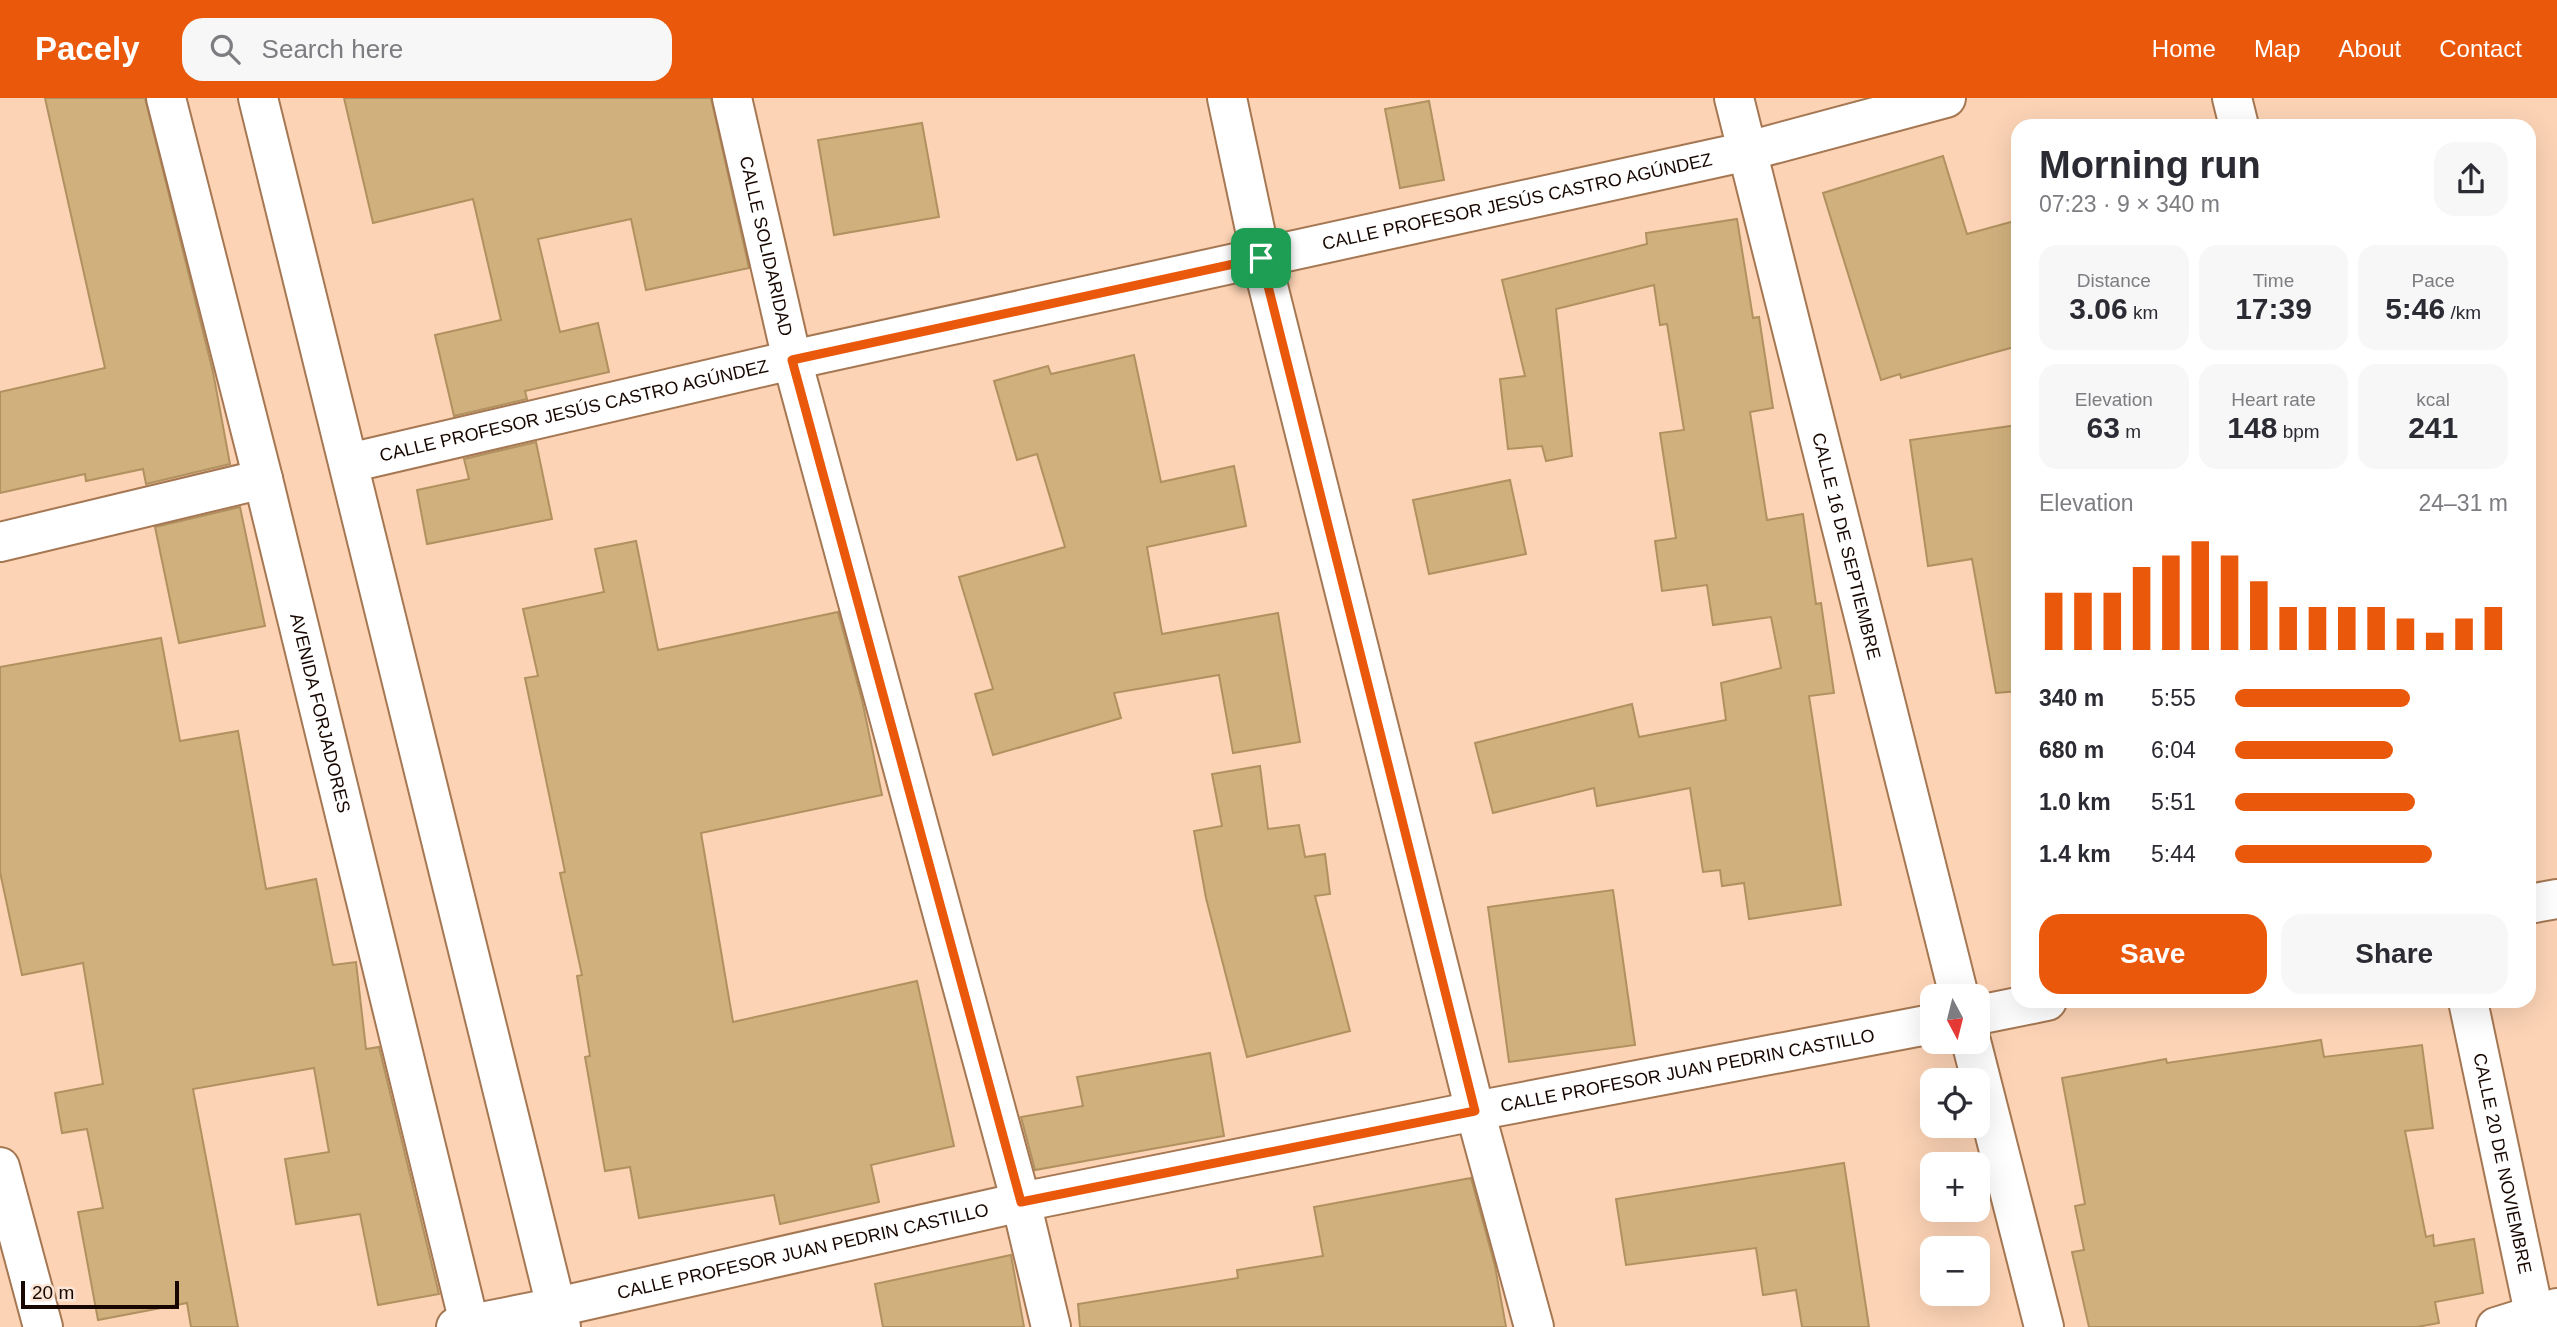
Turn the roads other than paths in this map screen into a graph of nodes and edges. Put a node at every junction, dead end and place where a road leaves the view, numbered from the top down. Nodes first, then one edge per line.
1 (166, 98) edge
2 (258, 98) edge
3 (732, 98) edge
4 (1227, 98) edge
5 (1734, 98) edge
6 (1946, 98) edge
7 (2232, 98) edge
8 (2237, 119) edge
9 (1748, 151) junction
10 (1261, 258) junction
11 (792, 360) junction
12 (349, 463) junction
13 (263, 479) junction
14 (0, 542) edge
15 (2557, 898) edge
16 (2536, 903) edge
17 (1956, 984) edge
18 (2012, 1008) edge
19 (2470, 1008) edge
20 (1990, 1013) edge
21 (1920, 1026) edge
22 (1973, 1054) edge
23 (1475, 1111) junction
24 (0, 1167) edge
25 (1021, 1202) junction
26 (559, 1317) edge
27 (2543, 1317) edge
28 (465, 1326) edge
29 (43, 1327) edge
30 (1051, 1327) edge
31 (1534, 1327) edge
32 (2045, 1327) edge
33 (2496, 1327) edge

1 - 13 street, AVENIDA FORJADORES
2 - 12 street
3 - 11 street, CALLE SOLIDARIDAD
4 - 10 street
5 - 9 street, CALLE 16 DE SEPTIEMBRE
6 - 9 street, CALLE PROFESOR JESÚS CASTRO AGÚNDEZ
7 - 8 street
9 - 10 street, CALLE PROFESOR JESÚS CASTRO AGÚNDEZ
9 - 17 street, CALLE 16 DE SEPTIEMBRE
10 - 11 street, CALLE PROFESOR JESÚS CASTRO AGÚNDEZ
10 - 23 street
11 - 12 street, CALLE PROFESOR JESÚS CASTRO AGÚNDEZ
11 - 25 street, CALLE SOLIDARIDAD
12 - 26 street
13 - 14 street
13 - 28 street, AVENIDA FORJADORES
15 - 16 street
18 - 20 street
19 - 27 street, CALLE 20 DE NOVIEMBRE
21 - 23 street, CALLE PROFESOR JUAN PEDRIN CASTILLO
22 - 32 street
23 - 25 street, CALLE PROFESOR JUAN PEDRIN CASTILLO
23 - 31 street
24 - 29 street
25 - 26 street, CALLE PROFESOR JUAN PEDRIN CASTILLO
25 - 30 street, CALLE SOLIDARIDAD
26 - 28 street, CALLE PROFESOR JUAN PEDRIN CASTILLO
27 - 33 street

